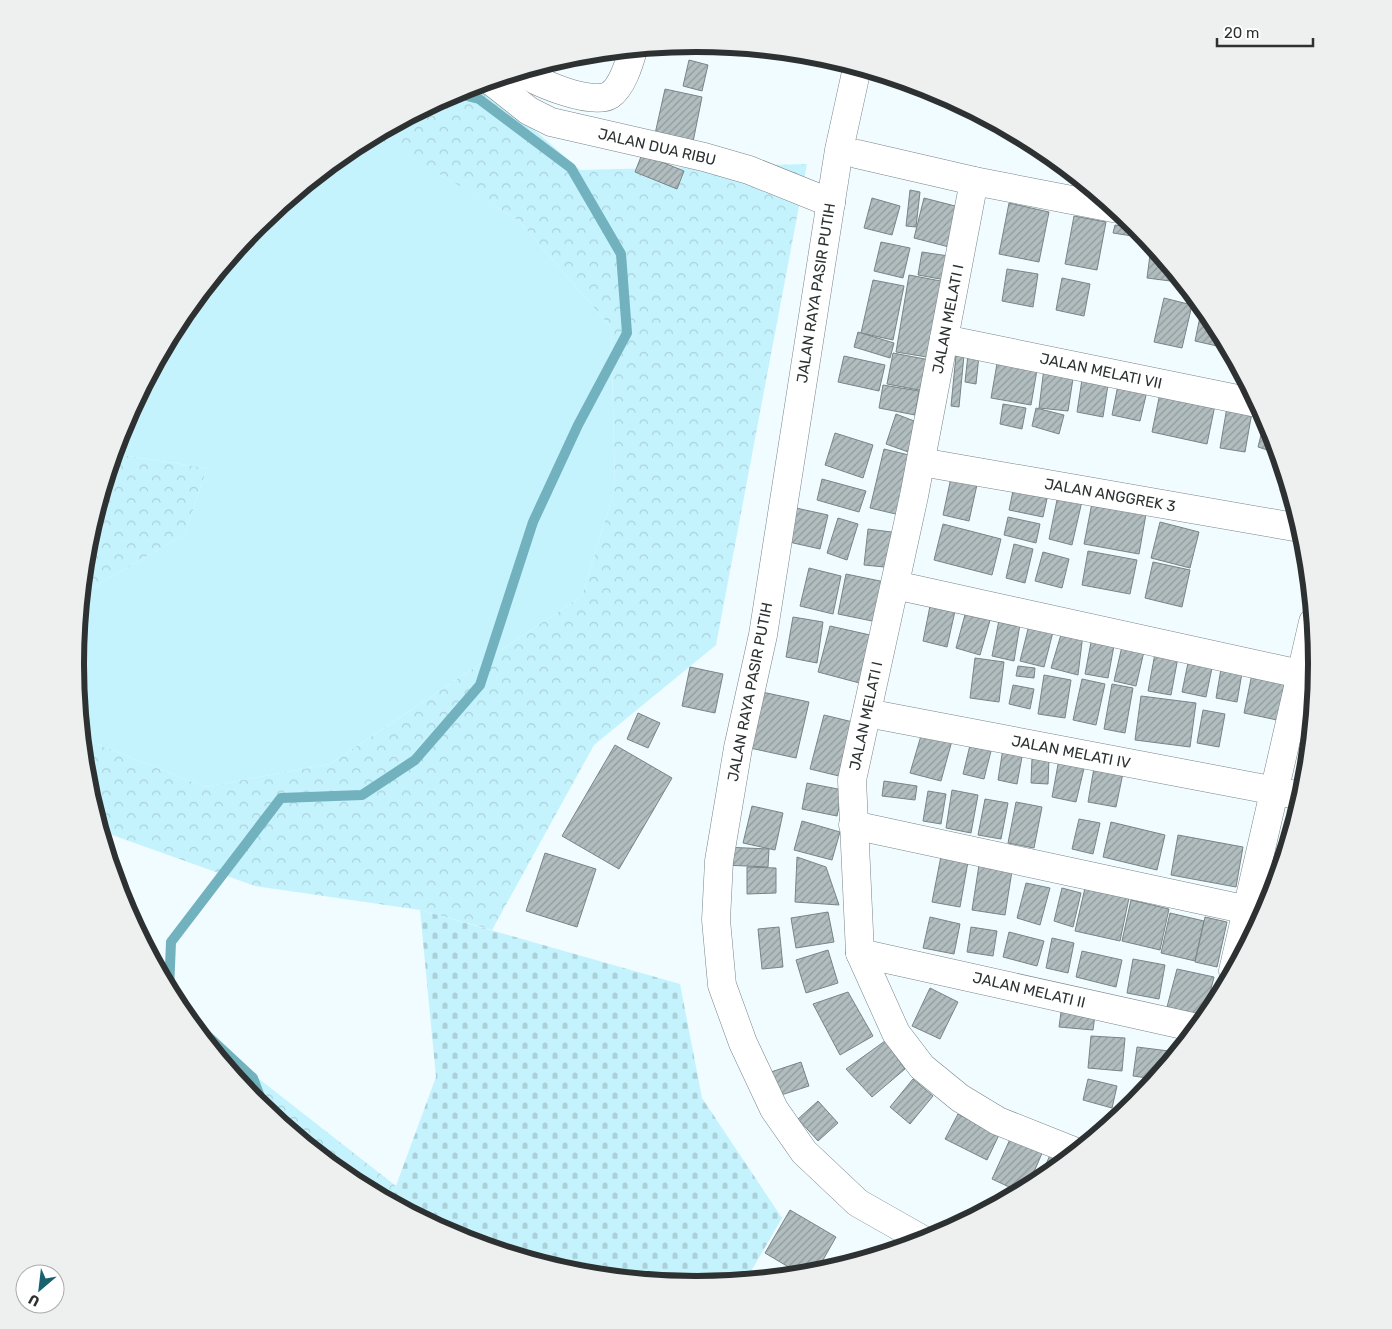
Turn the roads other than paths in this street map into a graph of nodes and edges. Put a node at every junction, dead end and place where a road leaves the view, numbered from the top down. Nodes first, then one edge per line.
1 (630, 57) edge
2 (856, 74) edge
3 (530, 76) edge
4 (497, 86) edge
5 (857, 154) dead end
6 (974, 181) junction
7 (831, 203) junction
8 (1102, 206) edge
9 (944, 339) junction
10 (1248, 401) edge
11 (921, 462) junction
12 (1292, 527) edge
13 (895, 585) junction
14 (1307, 642) edge
15 (1300, 674) junction
16 (867, 713) junction
17 (1274, 792) junction
18 (1294, 795) edge
19 (854, 826) junction
20 (1248, 910) junction
21 (1238, 948) edge
22 (860, 953) junction
23 (1190, 1026) edge
24 (1070, 1149) edge
25 (915, 1236) edge

1 - 3 street
2 - 7 street, JALAN RAYA PASIR PUTIH
4 - 7 street, JALAN DUA RIBU
5 - 6 street
6 - 8 street
6 - 9 street, JALAN MELATI I
7 - 25 street, JALAN RAYA PASIR PUTIH
9 - 10 street, JALAN MELATI VII
9 - 11 street, JALAN MELATI I
11 - 12 street, JALAN ANGGREK 3
11 - 13 street, JALAN MELATI I
13 - 15 street
13 - 16 street, JALAN MELATI I
14 - 15 street
15 - 17 street
16 - 17 street, JALAN MELATI IV
16 - 19 street, JALAN MELATI I
17 - 18 street, JALAN MELATI IV
17 - 20 street
19 - 20 street
19 - 22 street, JALAN MELATI I
20 - 21 street
22 - 23 street, JALAN MELATI II
22 - 24 street, JALAN MELATI I

